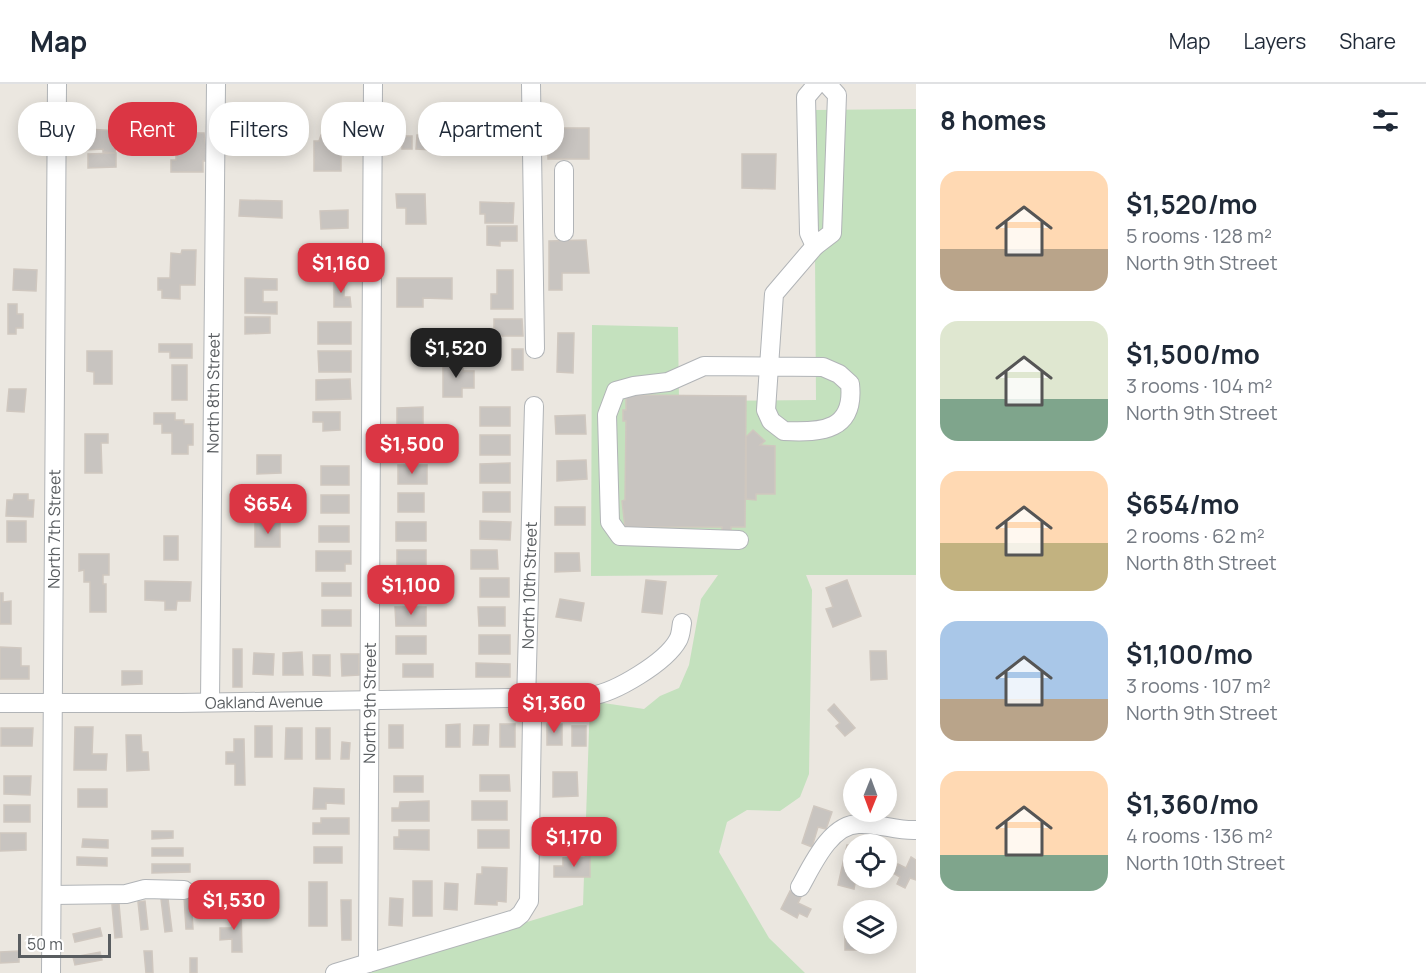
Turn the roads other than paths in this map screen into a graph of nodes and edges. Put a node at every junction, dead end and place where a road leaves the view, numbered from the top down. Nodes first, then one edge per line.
1 (57, 84) edge
2 (216, 84) edge
3 (373, 84) edge
4 (531, 84) edge
5 (817, 84) edge
6 (826, 84) edge
7 (564, 170) dead end
8 (808, 182) junction
9 (835, 182) junction
10 (534, 201) junction
11 (564, 201) junction
12 (564, 232) dead end
13 (814, 246) junction
14 (536, 350) dead end
15 (770, 366) junction
16 (534, 406) dead end
17 (739, 540) dead end
18 (682, 622) dead end
19 (368, 701) junction
20 (0, 702) edge
21 (210, 702) junction
22 (52, 703) junction
23 (526, 703) junction
24 (916, 830) edge
25 (800, 887) dead end
26 (184, 890) dead end
27 (52, 895) junction
28 (368, 963) junction
29 (51, 973) edge
30 (335, 973) edge

1 - 22 street, North 7th Street
2 - 21 street, North 8th Street
3 - 19 street, North 9th Street
4 - 10 street
5 - 8 street
6 - 9 street
7 - 11 street
8 - 9 street
8 - 13 street
9 - 13 street
10 - 11 street
10 - 14 street
11 - 12 street
13 - 15 street
15 - 15 street
15 - 17 street
16 - 23 street, North 10th Street
18 - 23 street
19 - 21 street, Oakland Avenue
19 - 23 street, Oakland Avenue
19 - 28 street, North 9th Street
20 - 22 street, Oakland Avenue
21 - 22 street, Oakland Avenue
22 - 27 street, North 7th Street
23 - 28 street, North 10th Street
24 - 25 street
26 - 27 street
27 - 29 street, North 7th Street
28 - 30 street

